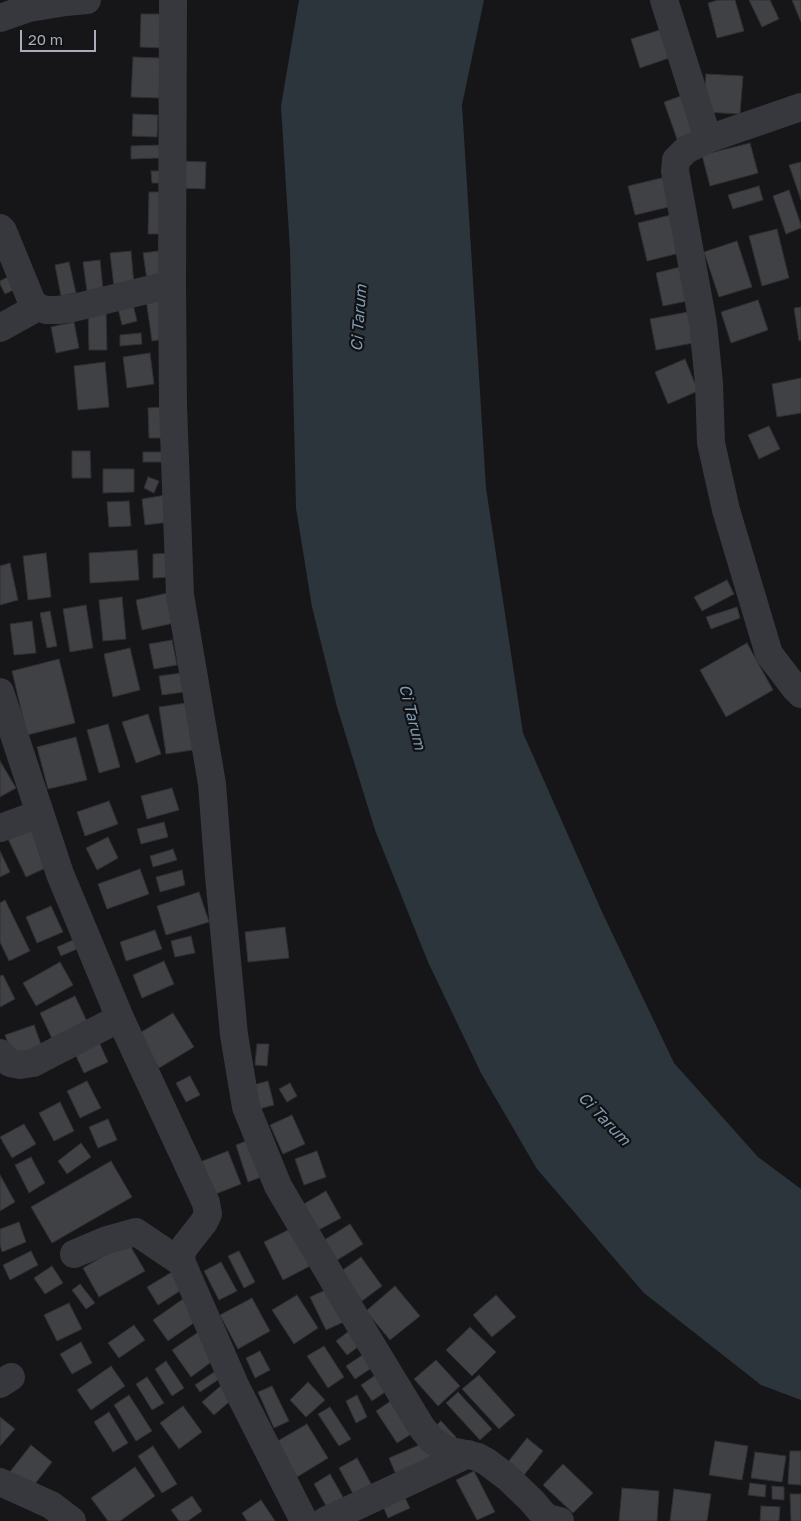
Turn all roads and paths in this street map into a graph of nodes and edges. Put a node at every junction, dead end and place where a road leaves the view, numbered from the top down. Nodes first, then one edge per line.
1 (87, 0) edge
2 (173, 0) edge
3 (664, 0) edge
4 (0, 18) edge
5 (801, 106) edge
6 (708, 139) junction
7 (0, 228) edge
8 (172, 284) junction
9 (38, 307) junction
10 (0, 328) edge
11 (0, 692) edge
12 (801, 694) edge
13 (39, 814) junction
14 (0, 828) edge
15 (120, 1018) junction
16 (0, 1053) edge
17 (74, 1254) dead end
18 (182, 1263) junction
19 (468, 1454) junction
20 (0, 1482) edge
21 (72, 1521) edge
22 (304, 1521) edge
23 (324, 1521) edge
24 (560, 1521) edge

1 - 4 street
2 - 8 street
3 - 6 street
5 - 6 street
6 - 12 street
7 - 9 street
8 - 9 street
8 - 19 street
9 - 10 street
11 - 13 street
13 - 14 street
13 - 15 street
15 - 16 street
15 - 18 street
17 - 18 street
18 - 22 street
19 - 23 street
19 - 24 street
20 - 21 street

